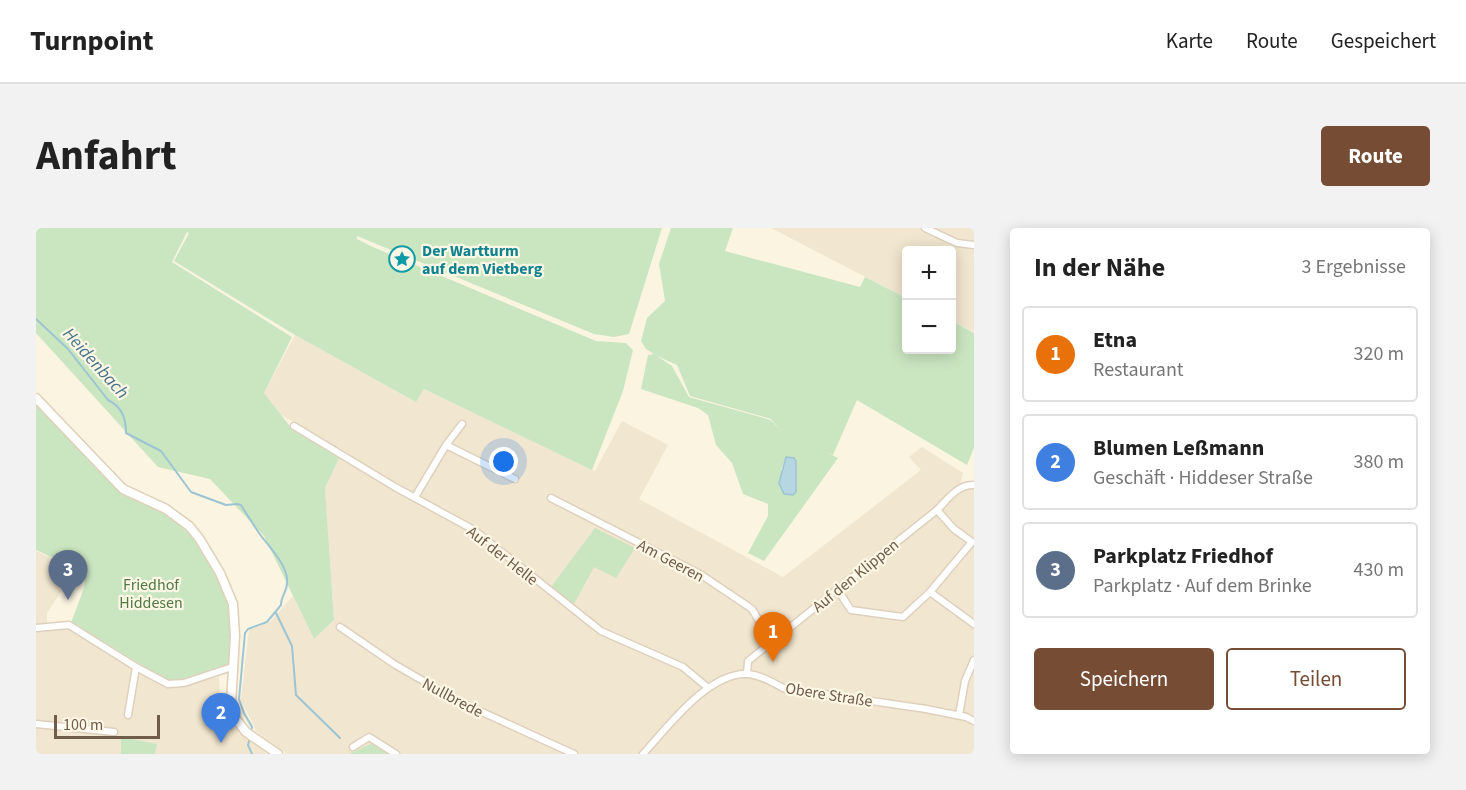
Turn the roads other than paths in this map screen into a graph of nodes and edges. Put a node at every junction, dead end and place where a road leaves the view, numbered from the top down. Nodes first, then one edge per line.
1 (925, 228) edge
2 (974, 245) edge
3 (36, 398) edge
4 (462, 424) dead end
5 (294, 426) dead end
6 (446, 445) junction
7 (515, 479) dead end
8 (974, 485) edge
9 (415, 497) junction
10 (551, 498) dead end
11 (937, 510) junction
12 (973, 543) edge
13 (837, 589) junction
14 (930, 592) junction
15 (974, 624) edge
16 (340, 627) dead end
17 (36, 628) edge
18 (772, 643) junction
19 (974, 660) edge
20 (136, 667) junction
21 (232, 667) junction
22 (747, 674) junction
23 (707, 687) junction
24 (128, 715) dead end
25 (959, 715) junction
26 (974, 721) edge
27 (36, 724) edge
28 (114, 732) dead end
29 (353, 747) dead end
30 (278, 754) edge
31 (396, 754) edge
32 (574, 754) edge
33 (643, 754) edge

1 - 2 street
3 - 21 main road
4 - 6 street
5 - 9 street, Auf der Helle
6 - 7 street
6 - 9 street
8 - 11 street, Auf den Klippen
9 - 23 street, Auf der Helle
10 - 18 street, Am Geeren
11 - 12 street
11 - 13 street, Auf den Klippen
12 - 14 street
13 - 14 street
13 - 18 street, Auf den Klippen
14 - 15 street
16 - 32 street, Nullbrede
17 - 20 street
18 - 22 street, Auf den Klippen
19 - 25 street
20 - 21 street
20 - 24 street
21 - 30 main road
22 - 23 street
22 - 25 street, Obere Straße
23 - 33 street
25 - 26 street, Obere Straße
27 - 28 street
29 - 31 street

